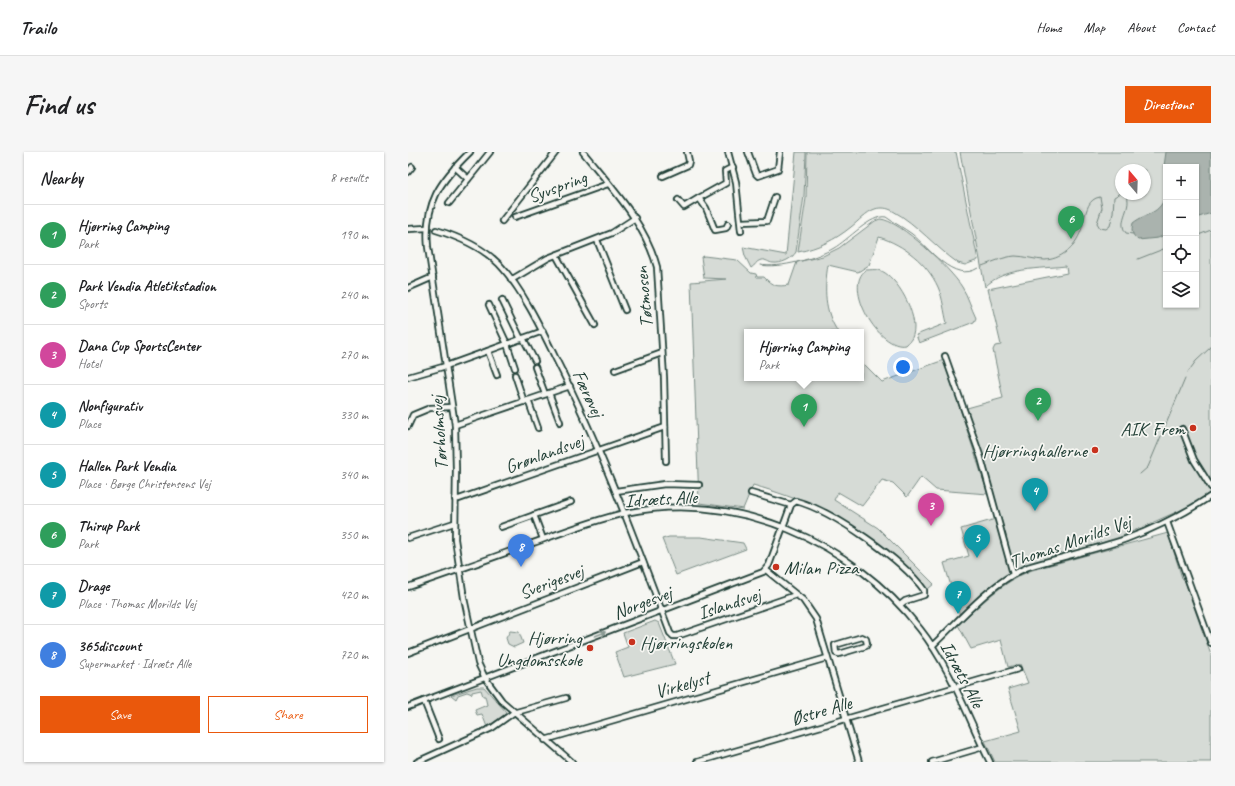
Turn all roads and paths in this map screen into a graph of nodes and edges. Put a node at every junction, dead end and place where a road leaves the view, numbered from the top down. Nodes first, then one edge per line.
1 (470, 152) edge
2 (490, 152) edge
3 (556, 152) edge
4 (583, 152) edge
5 (687, 152) edge
6 (728, 152) edge
7 (748, 152) edge
8 (780, 152) edge
9 (412, 167) dead end
10 (455, 167) junction
11 (732, 167) junction
12 (408, 172) edge
13 (664, 176) dead end
14 (468, 179) junction
15 (608, 184) junction
16 (775, 197) dead end
17 (699, 198) junction
18 (678, 200) dead end
19 (448, 203) dead end
20 (515, 217) dead end
21 (635, 218) junction
22 (502, 221) dead end
23 (741, 222) junction
24 (728, 224) dead end
25 (427, 228) junction
26 (408, 229) edge
27 (436, 230) dead end
28 (741, 231) dead end
29 (597, 240) junction
30 (556, 255) junction
31 (433, 277) junction
32 (511, 280) junction
33 (408, 288) edge
34 (502, 300) dead end
35 (489, 305) dead end
36 (625, 310) dead end
37 (595, 325) dead end
38 (543, 331) junction
39 (522, 339) junction
40 (507, 344) junction
41 (488, 351) junction
42 (662, 353) junction
43 (945, 356) dead end
44 (446, 366) junction
45 (515, 368) dead end
46 (615, 370) dead end
47 (497, 375) dead end
48 (515, 375) dead end
49 (408, 377) edge
50 (570, 386) junction
51 (547, 393) junction
52 (526, 401) junction
53 (452, 407) junction
54 (560, 422) dead end
55 (408, 426) edge
56 (455, 426) junction
57 (665, 426) junction
58 (538, 428) dead end
59 (1182, 429) dead end
60 (598, 450) junction
61 (666, 461) dead end
62 (699, 485) dead end
63 (1211, 487) edge
64 (616, 491) junction
65 (751, 493) dead end
66 (1211, 496) edge
67 (455, 499) junction
68 (571, 502) dead end
69 (791, 504) junction
70 (626, 513) junction
71 (534, 515) junction
72 (1167, 522) junction
73 (454, 523) junction
74 (501, 527) dead end
75 (783, 527) junction
76 (408, 538) edge
77 (543, 539) junction
78 (643, 562) junction
79 (459, 570) junction
80 (766, 570) junction
81 (1014, 574) junction
82 (408, 587) edge
83 (796, 595) junction
84 (900, 605) junction
85 (662, 611) junction
86 (470, 628) junction
87 (1211, 643) edge
88 (932, 646) junction
89 (835, 650) junction
90 (408, 653) edge
91 (827, 656) junction
92 (1018, 669) dead end
93 (485, 678) junction
94 (954, 687) junction
95 (566, 698) dead end
96 (424, 701) junction
97 (408, 707) edge
98 (513, 713) junction
99 (845, 719) junction
100 (439, 739) dead end
101 (545, 740) junction
102 (983, 747) junction
103 (417, 762) edge
104 (572, 762) edge
105 (697, 762) edge
106 (859, 762) edge
107 (932, 762) edge
108 (990, 762) edge

1 - 10 street, Tørholmsvej
2 - 14 street
3 - 22 street
4 - 15 street, Tøtmosen
5 - 13 street
6 - 11 street
7 - 8 street
9 - 12 street
10 - 14 street
10 - 25 street, Tørholmsvej
11 - 17 street
11 - 23 street
14 - 19 street
15 - 20 street, Syvspring
15 - 21 street, Tøtmosen
16 - 23 street
17 - 18 street
17 - 24 street
21 - 29 street
21 - 42 street, Tøtmosen
23 - 28 street
25 - 26 street
25 - 31 street, Tørholmsvej
27 - 32 street, Færøvej
29 - 30 street
29 - 36 street
30 - 32 street
30 - 37 street
31 - 33 street
31 - 44 street, Tørholmsvej
32 - 38 street, Færøvej
34 - 39 street
35 - 40 street
38 - 39 street
38 - 50 street, Færøvej
39 - 40 street
39 - 51 street
40 - 41 street
40 - 45 street
41 - 44 street
41 - 47 street
42 - 46 street
42 - 57 street, Tøtmosen
43 - 81 street
44 - 49 street
44 - 53 street, Tørholmsvej
48 - 52 street
50 - 51 street
50 - 60 street, Færøvej
51 - 52 street
51 - 54 street
52 - 56 street
52 - 58 street
53 - 55 street
53 - 56 street, Tørholmsvej
56 - 67 street, Tørholmsvej
57 - 60 street, Grønlandsvej
57 - 61 street, Tøtmosen
59 - 63 street
60 - 64 street, Færøvej
60 - 67 street, Grønlandsvej
62 - 64 street, Idræts Alle
64 - 70 street, Færøvej
65 - 69 street
66 - 72 street, Thomas Morilds Vej
67 - 73 street, Tørholmsvej
68 - 71 street
69 - 75 street
69 - 84 street
70 - 75 street, Idræts Alle
70 - 77 street, Idræts Alle
70 - 78 street, Færøvej
71 - 74 street
71 - 77 street
72 - 81 street, Thomas Morilds Vej
72 - 87 street
73 - 76 street
73 - 79 street, Tørholmsvej
75 - 80 street
75 - 84 street, Idræts Alle
77 - 79 street, Idræts Alle
78 - 85 street, Færøvej
78 - 86 street, Sverigesvej
79 - 82 street, Idræts Alle
79 - 86 street, Tørholmsvej
80 - 83 street
80 - 85 street, Norgesvej
81 - 88 street, Thomas Morilds Vej
83 - 85 street, Islandsvej
83 - 91 street
84 - 88 street, Idræts Alle
93 -> 85 street, Norgesvej
86 - 90 street, Sverigesvej
86 - 93 street, Tørholmsvej
88 - 94 street, Idræts Alle
89 - 89 street
89 - 91 street, Virkelyst
91 - 99 street
91 - 101 street, Virkelyst
92 - 94 street, Østre Alle
93 - 96 street, Norgesvej
93 - 98 street, Tørholmsvej
94 - 99 street, Østre Alle
94 - 102 street, Idræts Alle
95 - 98 street
96 - 97 street, Norgesvej
96 - 100 street
98 - 101 street, Tørholmsvej
98 - 103 street
99 - 105 street, Østre Alle
99 - 106 street
101 - 104 street, Tørholmsvej
102 - 107 street
102 - 108 street, Idræts Alle

